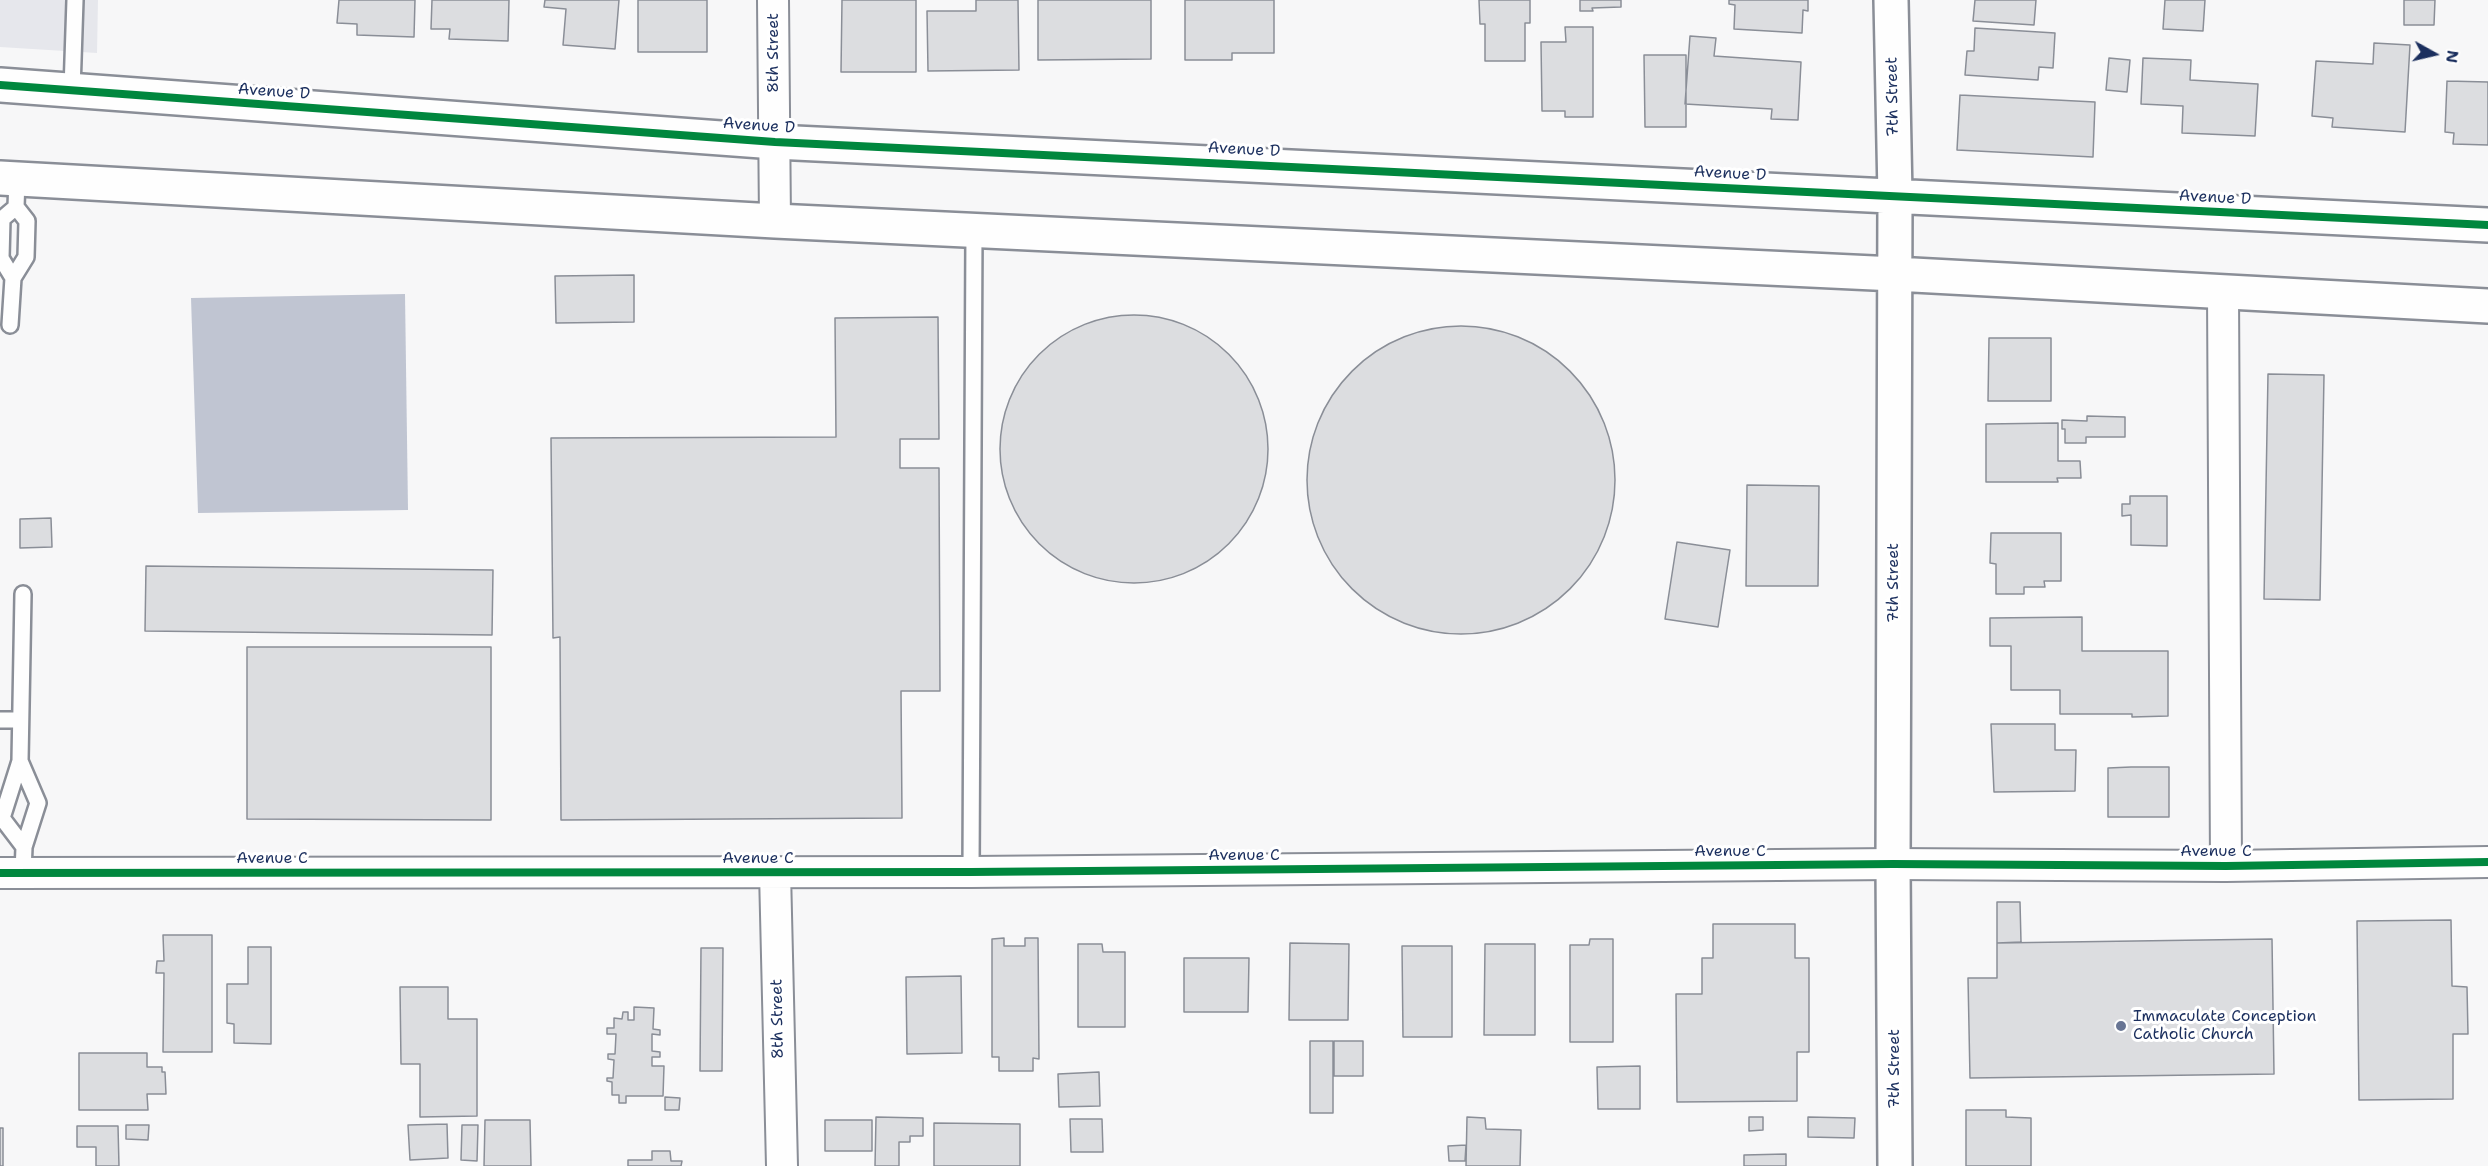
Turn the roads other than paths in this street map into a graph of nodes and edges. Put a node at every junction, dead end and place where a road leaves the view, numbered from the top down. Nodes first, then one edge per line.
1 (75, 0) edge
2 (773, 0) edge
3 (1892, 0) edge
4 (0, 85) edge
5 (72, 90) junction
6 (775, 141) junction
7 (11, 188) edge
8 (1895, 195) junction
9 (775, 221) junction
10 (2488, 225) edge
11 (974, 230) junction
12 (1894, 274) junction
13 (6, 278) edge
14 (2223, 292) junction
15 (2488, 306) edge
16 (10, 325) dead end
17 (23, 594) dead end
18 (0, 720) edge
19 (20, 720) junction
20 (20, 761) junction
21 (2488, 862) edge
22 (1893, 864) junction
23 (16, 865) edge
24 (2226, 866) junction
25 (775, 872) junction
26 (971, 872) junction
27 (782, 1166) edge
28 (1895, 1166) edge

1 - 5 lane
2 - 6 street, 8th Street
3 - 8 street, 7th Street
4 - 5 street, Avenue D
5 - 6 street, Avenue D
6 - 8 street, Avenue D
6 - 9 street, 8th Street
7 - 9 street
7 - 13 lane
7 - 13 lane
8 - 10 street, Avenue D
8 - 12 street, 7th Street
9 - 11 street
11 - 12 street
11 - 26 lane
12 - 14 street
12 - 22 street, 7th Street
13 - 16 lane
14 - 15 street
14 - 24 street
17 - 19 lane
18 - 19 lane
19 - 20 lane
20 - 23 lane
20 - 23 lane
21 - 24 street, Avenue C
22 - 24 street, Avenue C
22 - 26 street, Avenue C
22 - 28 street, 7th Street
23 - 25 street, Avenue C
25 - 26 street, Avenue C
25 - 27 street, 8th Street

